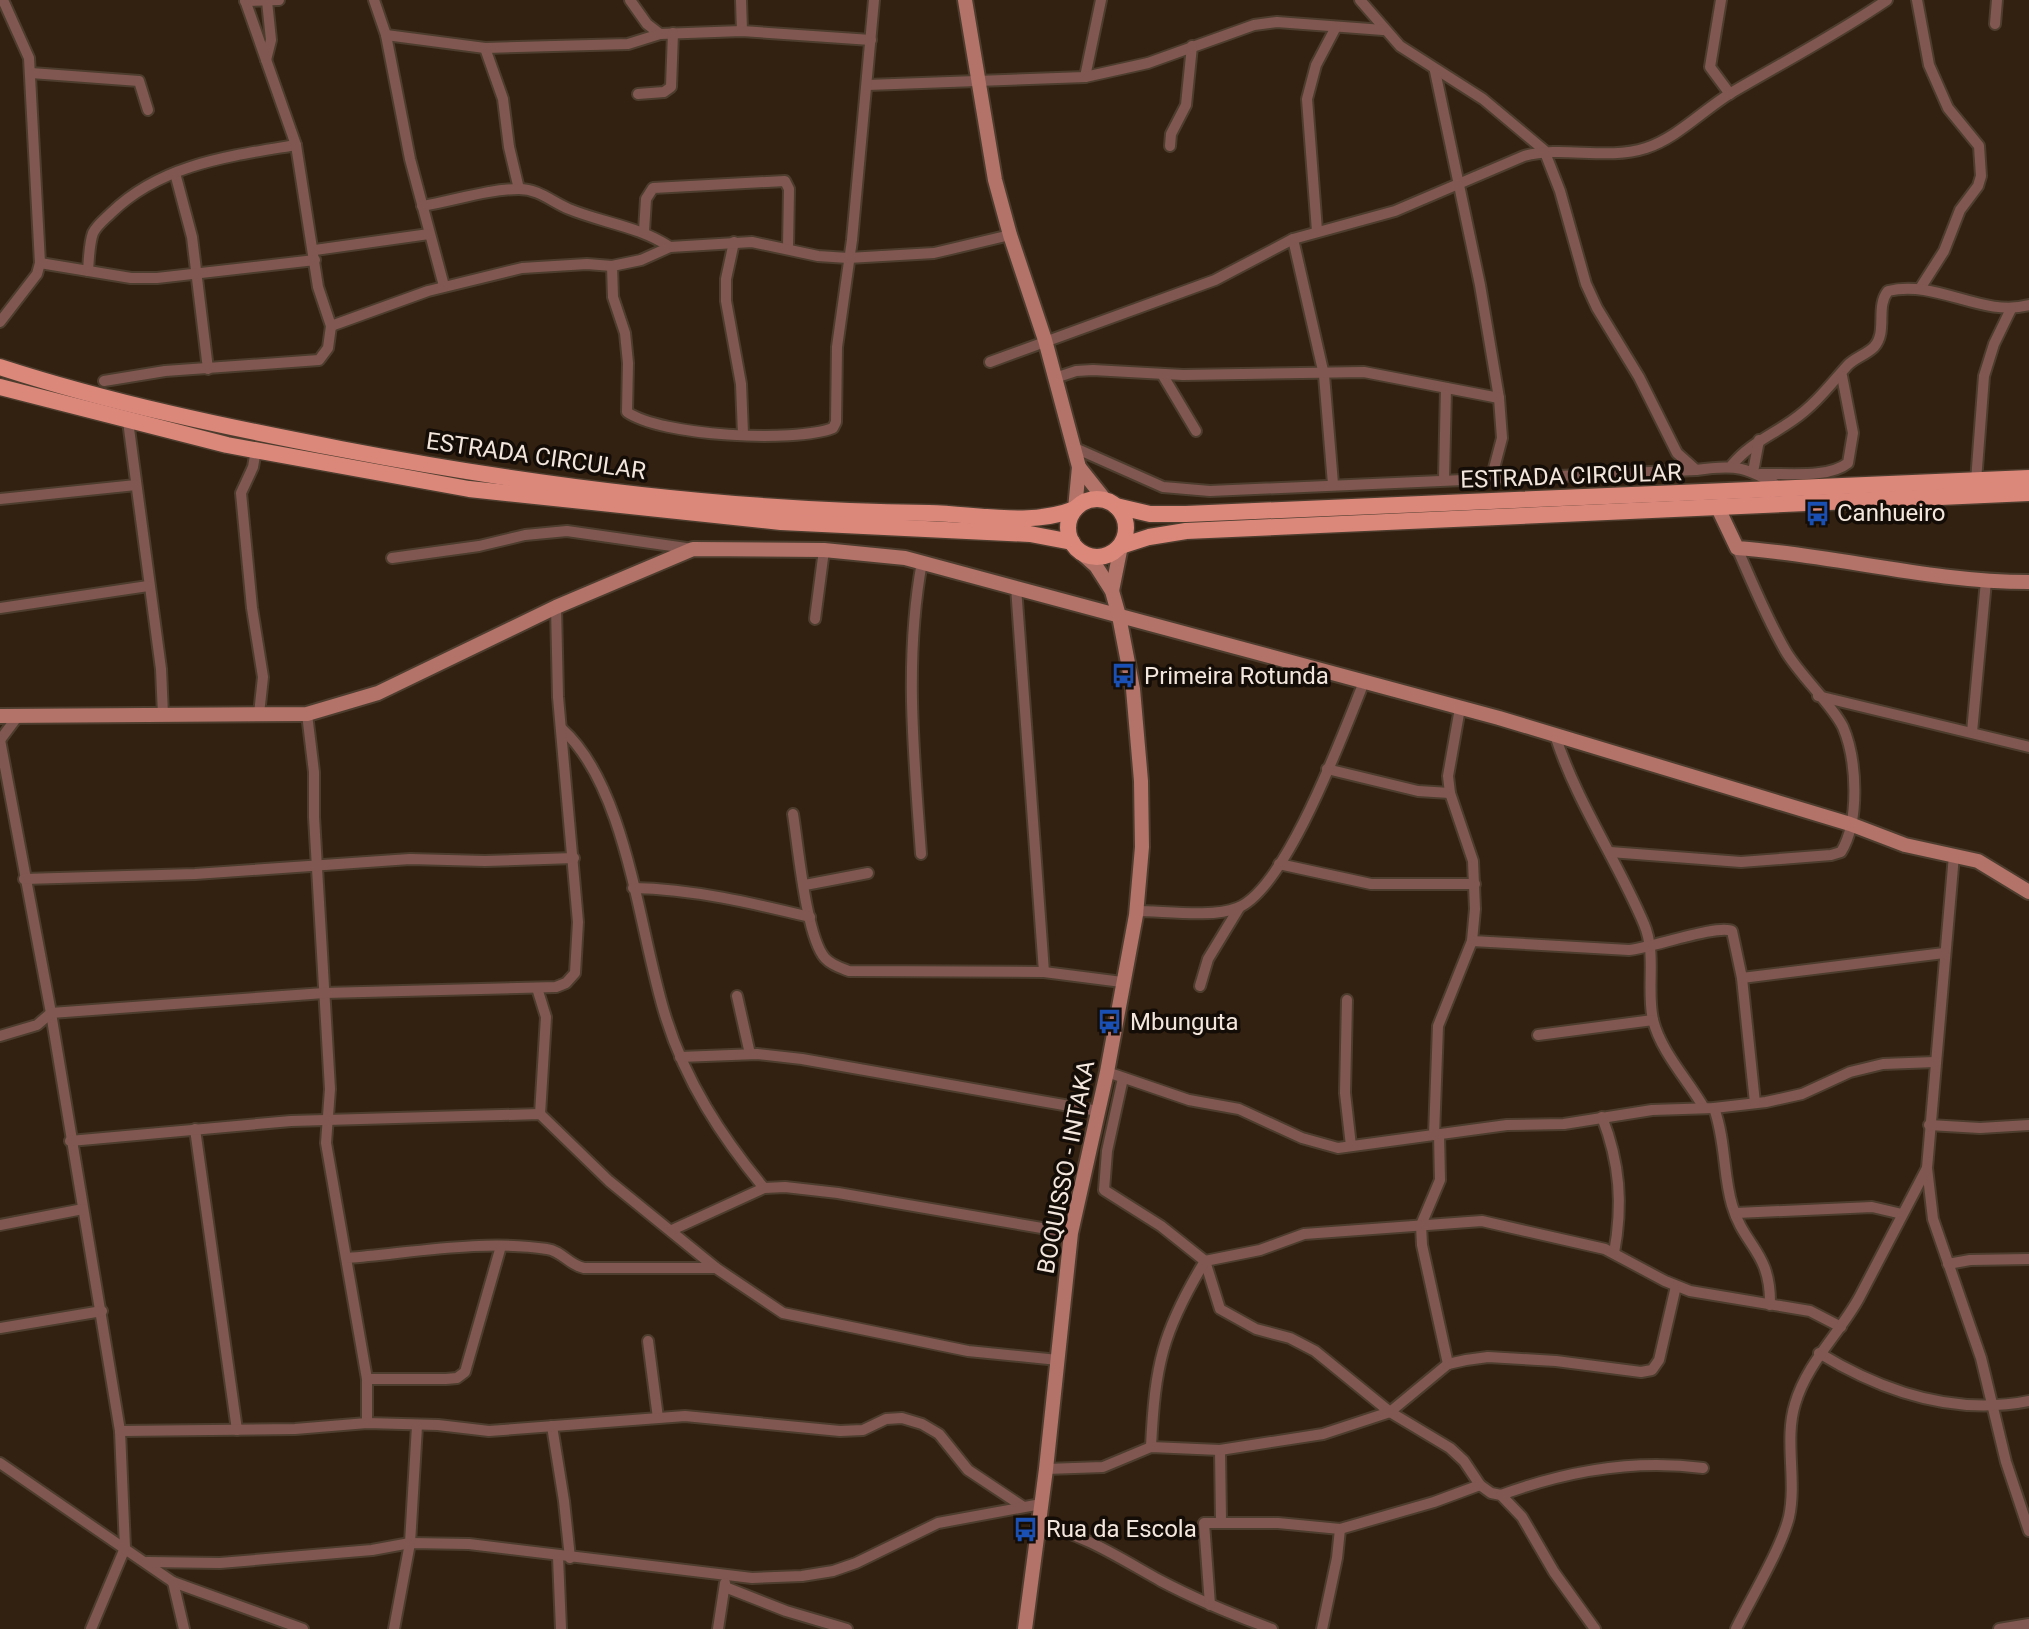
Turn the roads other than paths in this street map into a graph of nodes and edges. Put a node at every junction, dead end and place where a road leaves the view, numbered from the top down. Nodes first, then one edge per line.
1 (3, 0) edge
2 (245, 0) edge
3 (279, 0) edge
4 (374, 0) edge
5 (630, 0) edge
6 (741, 0) edge
7 (874, 0) edge
8 (965, 0) edge
9 (1101, 0) edge
10 (1360, 0) edge
11 (1721, 0) edge
12 (1887, 0) edge
13 (1917, 0) edge
14 (1997, 0) edge
15 (267, 1) edge
16 (1995, 24) dead end
17 (1336, 27) junction
18 (1383, 30) junction
19 (742, 31) junction
20 (673, 33) junction
21 (660, 34) junction
22 (386, 35) junction
23 (871, 40) junction
24 (1192, 46) junction
25 (485, 48) junction
26 (266, 60) junction
27 (1435, 71) junction
28 (31, 74) junction
29 (1085, 77) junction
30 (977, 78) junction
31 (867, 85) junction
32 (638, 94) dead end
33 (1730, 94) junction
34 (148, 110) dead end
35 (296, 145) junction
36 (1170, 146) dead end
37 (1544, 150) junction
38 (175, 173) junction
39 (1457, 185) junction
40 (520, 189) junction
41 (422, 206) junction
42 (644, 231) junction
43 (1317, 231) junction
44 (429, 234) junction
45 (1010, 235) junction
46 (1293, 239) junction
47 (734, 242) junction
48 (670, 247) junction
49 (788, 248) junction
50 (315, 255) junction
51 (848, 258) junction
52 (40, 263) junction
53 (612, 266) junction
54 (88, 271) junction
55 (198, 275) junction
56 (444, 286) junction
57 (1921, 287) junction
58 (2029, 305) edge
59 (2011, 309) junction
60 (0, 322) edge
61 (331, 326) junction
62 (1045, 340) junction
63 (990, 362) dead end
64 (0, 367) edge
65 (208, 369) junction
66 (1162, 374) junction
67 (1324, 375) junction
68 (1842, 376) junction
69 (1055, 378) junction
70 (104, 381) dead end
71 (0, 387) edge
72 (1446, 388) junction
73 (1499, 398) junction
74 (128, 421) junction
75 (1196, 431) dead end
76 (743, 434) junction
77 (1759, 440) junction
78 (1075, 449) junction
79 (256, 450) junction
80 (1677, 453) junction
81 (1732, 465) junction
82 (1079, 467) junction
83 (1672, 470) junction
84 (1696, 470) junction
85 (1756, 473) junction
86 (1492, 476) junction
87 (2029, 478) edge
88 (1444, 479) junction
89 (1976, 481) junction
90 (1333, 484) junction
91 (136, 485) junction
92 (1783, 489) junction
93 (2029, 493) edge
94 (0, 499) edge
95 (1111, 504) junction
96 (1718, 508) junction
97 (1075, 509) junction
98 (1074, 546) junction
99 (1121, 546) junction
100 (1737, 548) junction
101 (693, 549) junction
102 (824, 550) junction
103 (392, 558) dead end
104 (922, 562) junction
105 (1986, 581) junction
106 (2029, 582) edge
107 (148, 586) junction
108 (1016, 587) junction
109 (1112, 591) junction
110 (556, 607) junction
111 (0, 608) edge
112 (1119, 616) junction
113 (815, 619) dead end
114 (1364, 682) junction
115 (1818, 696) junction
116 (1460, 708) junction
117 (259, 714) junction
118 (307, 714) junction
119 (163, 715) junction
120 (0, 716) edge
121 (18, 716) junction
122 (562, 729) junction
123 (1972, 732) junction
124 (1555, 735) junction
125 (0, 740) edge
126 (2029, 747) edge
127 (1327, 769) junction
128 (1450, 793) junction
129 (793, 814) dead end
130 (1850, 824) junction
131 (1610, 852) junction
132 (922, 853) dead end
133 (1954, 855) junction
134 (574, 858) junction
135 (318, 864) junction
136 (1279, 864) junction
137 (868, 873) dead end
138 (24, 879) junction
139 (805, 884) junction
140 (1475, 884) junction
141 (633, 888) junction
142 (2029, 892) edge
143 (1239, 908) junction
144 (1136, 911) junction
145 (810, 917) junction
146 (1472, 941) junction
147 (1651, 948) junction
148 (1944, 953) junction
149 (1044, 972) junction
150 (1742, 978) junction
151 (1122, 982) junction
152 (1199, 986) dead end
153 (537, 988) junction
154 (324, 993) junction
155 (737, 996) dead end
156 (1347, 1000) dead end
157 (51, 1013) junction
158 (1653, 1020) junction
159 (0, 1035) edge
160 (1538, 1035) dead end
161 (750, 1054) junction
162 (680, 1057) junction
163 (1935, 1062) junction
164 (1108, 1072) junction
165 (1123, 1078) junction
166 (1755, 1103) junction
167 (1709, 1108) junction
168 (1098, 1111) junction
169 (540, 1114) junction
170 (1602, 1117) junction
171 (330, 1122) junction
172 (1929, 1125) junction
173 (2029, 1125) edge
174 (195, 1129) junction
175 (1436, 1135) junction
176 (70, 1141) junction
177 (1351, 1146) junction
178 (1927, 1168) junction
179 (764, 1188) junction
180 (83, 1209) junction
181 (1736, 1213) junction
182 (1902, 1214) junction
183 (0, 1225) edge
184 (1421, 1225) junction
185 (672, 1230) junction
186 (1071, 1233) junction
187 (502, 1246) junction
188 (1614, 1254) junction
189 (348, 1258) junction
190 (2029, 1259) edge
191 (1205, 1261) junction
192 (1948, 1264) junction
193 (716, 1268) junction
194 (1676, 1286) junction
195 (1770, 1305) junction
196 (102, 1311) junction
197 (1841, 1327) junction
198 (0, 1328) edge
199 (648, 1341) dead end
200 (1819, 1353) junction
201 (1058, 1360) junction
202 (1448, 1364) junction
203 (367, 1379) junction
204 (2029, 1401) edge
205 (2016, 1404) junction
206 (1994, 1408) junction
207 (1390, 1412) junction
208 (2029, 1412) edge
209 (658, 1418) junction
210 (367, 1423) junction
211 (417, 1426) junction
212 (552, 1426) junction
213 (237, 1430) junction
214 (120, 1431) junction
215 (1151, 1447) junction
216 (1220, 1450) junction
217 (0, 1462) edge
218 (1703, 1468) dead end
219 (1046, 1469) junction
220 (1480, 1485) junction
221 (1501, 1495) junction
222 (1041, 1504) junction
223 (1022, 1506) junction
224 (1222, 1521) junction
225 (1038, 1524) junction
226 (1340, 1529) junction
227 (2029, 1531) edge
228 (410, 1543) junction
229 (125, 1548) junction
230 (558, 1557) junction
231 (570, 1558) junction
232 (148, 1562) junction
233 (726, 1575) junction
234 (173, 1581) junction
235 (725, 1587) junction
236 (1210, 1605) junction
237 (2029, 1624) edge
238 (1740, 1626) edge
239 (91, 1629) edge
240 (184, 1629) edge
241 (303, 1629) edge
242 (394, 1629) edge
243 (561, 1629) edge
244 (718, 1629) edge
245 (847, 1629) edge
246 (1025, 1629) edge
247 (1272, 1629) edge
248 (1322, 1629) edge
249 (1595, 1629) edge
250 (1999, 1629) edge

1 - 28 street
2 - 15 street
2 - 26 street
3 - 15 street
4 - 22 street
5 - 21 street
6 - 19 street
7 - 23 street
8 - 30 street
9 - 29 street
10 - 18 street
11 - 33 street
12 - 33 street
13 - 57 street
14 - 16 street
15 - 26 street
17 - 18 street
17 - 24 street
17 - 43 street
18 - 27 street
19 - 20 street
19 - 23 street
20 - 21 street
20 - 32 street
21 - 25 street
22 - 25 street
22 - 41 street
23 - 31 street
24 - 29 street
24 - 36 street
25 - 40 street
26 - 35 street
27 - 37 street
27 - 39 street
28 - 34 street
28 - 52 street
29 - 30 street
30 - 31 street
30 - 45 street
31 - 51 street
33 - 37 street
35 - 38 street
35 - 50 street
37 - 39 street
37 - 80 street
38 - 54 street
38 - 55 street
39 - 43 street
39 - 73 street
40 - 41 street
40 - 42 street
41 - 44 street
42 - 48 street
42 - 49 street
43 - 46 street
44 - 50 street
44 - 56 street
45 - 51 street
45 - 62 street
46 - 62 street
46 - 67 street
47 - 48 street
47 - 49 street
47 - 76 street
48 - 53 street
49 - 51 street
50 - 55 street
50 - 61 street
51 - 76 street
52 - 54 street
52 - 60 street
53 - 56 street
53 - 76 street
54 - 55 street
55 - 65 street
56 - 61 street
57 - 59 street
57 - 68 street
58 - 59 street
59 - 89 street
61 - 65 street
62 - 63 street
62 - 69 street
64 - 97 main road, ESTRADA CIRCULAR
65 - 70 street
66 - 67 street
66 - 69 street
66 - 75 street
67 - 72 street
67 - 90 street
68 - 77 street
68 - 85 street
69 - 78 street
71 - 74 main road, ESTRADA CIRCULAR
72 - 73 street
72 - 88 street
73 - 86 street
74 - 79 main road, ESTRADA CIRCULAR
74 - 91 street
77 - 81 street
77 - 85 street
78 - 82 street
78 - 90 street
79 - 98 main road, ESTRADA CIRCULAR
79 - 117 street
80 - 83 street
80 - 84 street
81 - 84 street
81 - 85 street
82 - 95 street
82 - 97 street
83 - 84 street
83 - 86 street
85 - 92 street
86 - 88 street
87 - 89 main road, ESTRADA CIRCULAR
88 - 90 street
89 - 92 main road, ESTRADA CIRCULAR
91 - 94 street
91 - 107 street
92 - 95 main road, ESTRADA CIRCULAR
93 - 96 main road, ESTRADA CIRCULAR
95 - 97 main road
95 - 99 main road
96 - 99 main road, ESTRADA CIRCULAR
96 - 100 street
97 - 98 main road
98 - 99 main road
98 - 109 street
99 - 109 street
100 - 105 street
100 - 115 street
101 - 102 street
101 - 103 street
101 - 110 street
102 - 104 street
102 - 113 street
104 - 108 street
104 - 132 street
105 - 106 street
105 - 123 street
107 - 111 street
107 - 119 street
108 - 112 street
108 - 149 street
109 - 112 street, BOQUISSO - INTAKA
110 - 118 street
110 - 122 street
112 - 114 street
112 - 144 street, BOQUISSO - INTAKA
114 - 116 street
114 - 127 street
115 - 123 street
115 - 130 street
116 - 124 street
116 - 128 street
117 - 118 street
117 - 119 street
118 - 135 street
119 - 121 street
120 - 121 street
121 - 125 street
122 - 134 street
122 - 141 street
123 - 126 street
124 - 130 street
124 - 131 street
125 - 138 street
127 - 128 street
127 - 136 street
128 - 140 street
129 - 139 street
130 - 131 street
130 - 133 street
131 - 147 street
133 - 142 street
133 - 148 street
134 - 135 street
134 - 153 street
135 - 138 street
135 - 154 street
136 - 140 street
136 - 143 street
137 - 139 street
138 - 157 street
139 - 145 street
140 - 146 street
141 - 145 street
141 - 162 street
143 - 144 street
143 - 152 street
144 - 151 street, BOQUISSO - INTAKA
145 - 149 street
146 - 147 street
146 - 175 street
147 - 150 street
147 - 158 street
148 - 150 street
148 - 163 street
149 - 151 street
150 - 166 street
151 - 164 street, BOQUISSO - INTAKA
153 - 154 street
153 - 169 street
154 - 157 street
154 - 171 street
155 - 161 street
156 - 177 street
157 - 159 street
157 - 176 street
158 - 160 street
158 - 167 street
161 - 162 street
161 - 168 street
162 - 179 street
163 - 166 street
163 - 172 street
164 - 165 street
164 - 168 street, BOQUISSO - INTAKA
165 - 177 street
165 - 191 street
166 - 167 street
167 - 170 street
167 - 181 street
168 - 186 street, BOQUISSO - INTAKA
169 - 171 street
169 - 185 street
170 - 175 street
170 - 188 street
171 - 174 street
171 - 189 street
172 - 173 street
172 - 178 street
174 - 176 street
174 - 213 street
175 - 177 street
175 - 184 street
176 - 180 street
178 - 182 street
178 - 192 street
179 - 185 street
179 - 186 street
180 - 183 street
180 - 196 street
181 - 182 street
181 - 195 street
182 - 197 street
184 - 188 street
184 - 191 street
184 - 202 street
185 - 193 street
186 - 201 street, BOQUISSO - INTAKA
187 - 189 street
187 - 193 street
187 - 203 street
188 - 194 street
189 - 203 street
190 - 192 street
191 - 207 street
191 - 215 street
192 - 206 street
193 - 201 street
194 - 195 street
194 - 202 street
195 - 197 street
196 - 198 street
196 - 214 street
197 - 200 street
199 - 209 street
200 - 206 street
200 - 238 street
201 - 219 street, BOQUISSO - INTAKA
202 - 207 street
203 - 210 street
204 - 205 street
205 - 206 street
205 - 208 street
206 - 227 street
207 - 216 street
207 - 220 street
209 - 212 street
209 - 223 street
210 - 211 street
210 - 213 street
211 - 212 street
211 - 228 street
212 - 231 street
213 - 214 street
214 - 229 street
215 - 216 street
215 - 219 street
216 - 224 street
217 - 229 street
218 - 221 street
219 - 222 street, BOQUISSO - INTAKA
220 - 221 street
220 - 226 street
221 - 249 street
222 - 223 street
222 - 225 street, BOQUISSO - INTAKA
223 - 233 street
224 - 226 street
224 - 236 street
225 - 236 street
225 - 246 street, BOQUISSO - INTAKA
226 - 248 street
228 - 230 street
228 - 232 street
228 - 242 street
229 - 232 street
229 - 239 street
230 - 231 street
230 - 243 street
231 - 233 street
232 - 234 street
233 - 235 street
234 - 240 street
234 - 241 street
235 - 244 street
235 - 245 street
236 - 247 street
237 - 250 street

